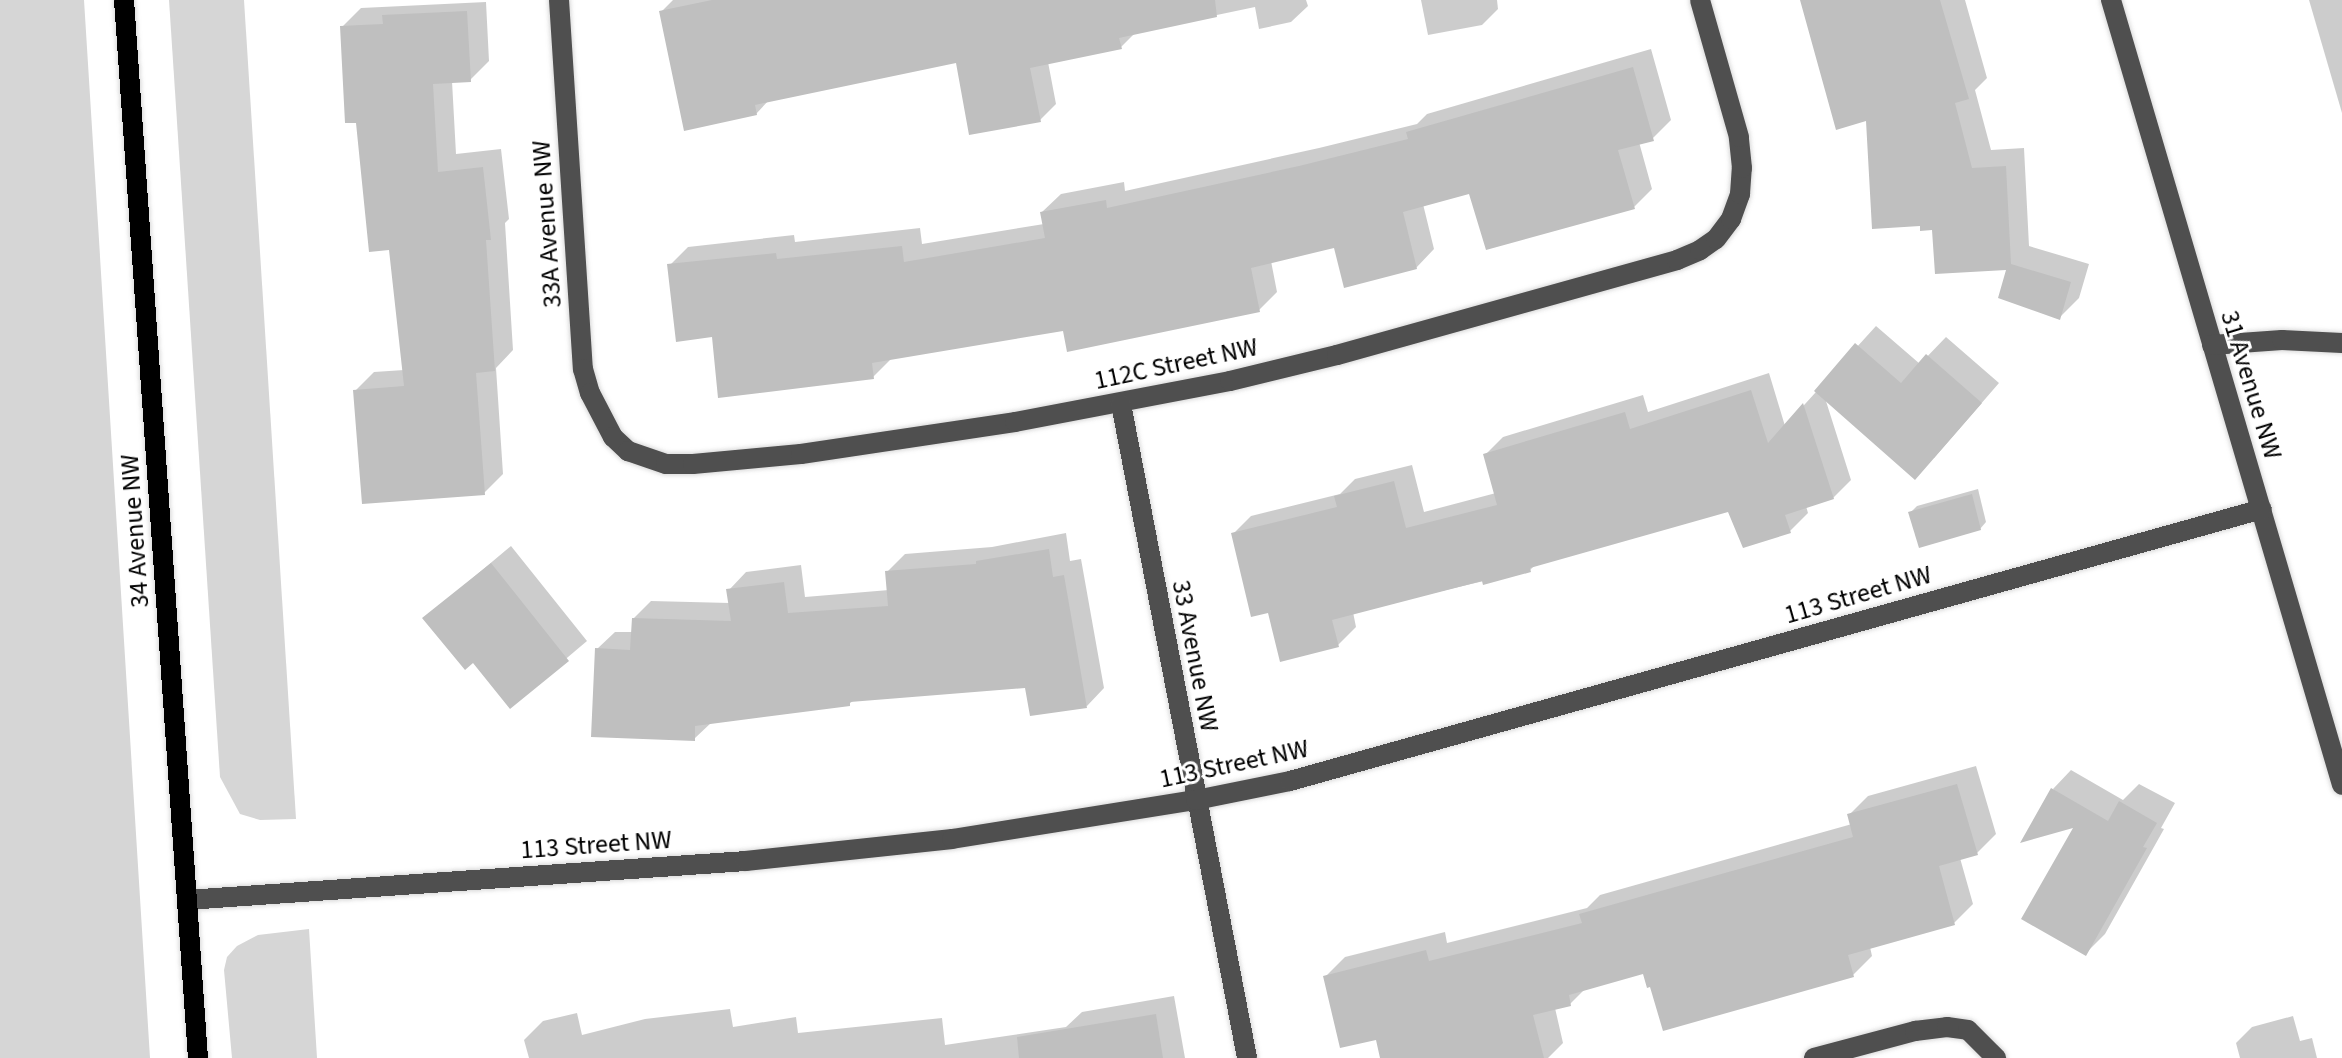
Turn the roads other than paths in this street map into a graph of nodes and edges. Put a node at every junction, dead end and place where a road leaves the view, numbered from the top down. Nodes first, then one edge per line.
1 (124, 0) edge
2 (559, 0) edge
3 (1700, 0) edge
4 (2111, 0) edge
5 (2342, 343) edge
6 (2212, 345) junction
7 (1121, 404) junction
8 (613, 437) joint
9 (2262, 509) junction
10 (2342, 785) edge
11 (1196, 800) junction
12 (187, 900) junction
13 (198, 1058) edge
14 (1247, 1058) edge
15 (1814, 1058) edge
16 (1996, 1058) edge

1 - 12 main road, 34 Avenue NW
2 - 8 street, 33A Avenue NW
3 - 7 street, 112C Street NW
4 - 6 street, 31 Avenue NW
5 - 6 street
6 - 9 street, 31 Avenue NW
7 - 8 street, 112C Street NW
7 - 11 street, 33 Avenue NW
9 - 10 street, 31 Avenue NW
9 - 11 street, 113 Street NW
11 - 12 street, 113 Street NW
11 - 14 street, 33 Avenue NW
12 - 13 main road, 34 Avenue NW
15 - 16 street

